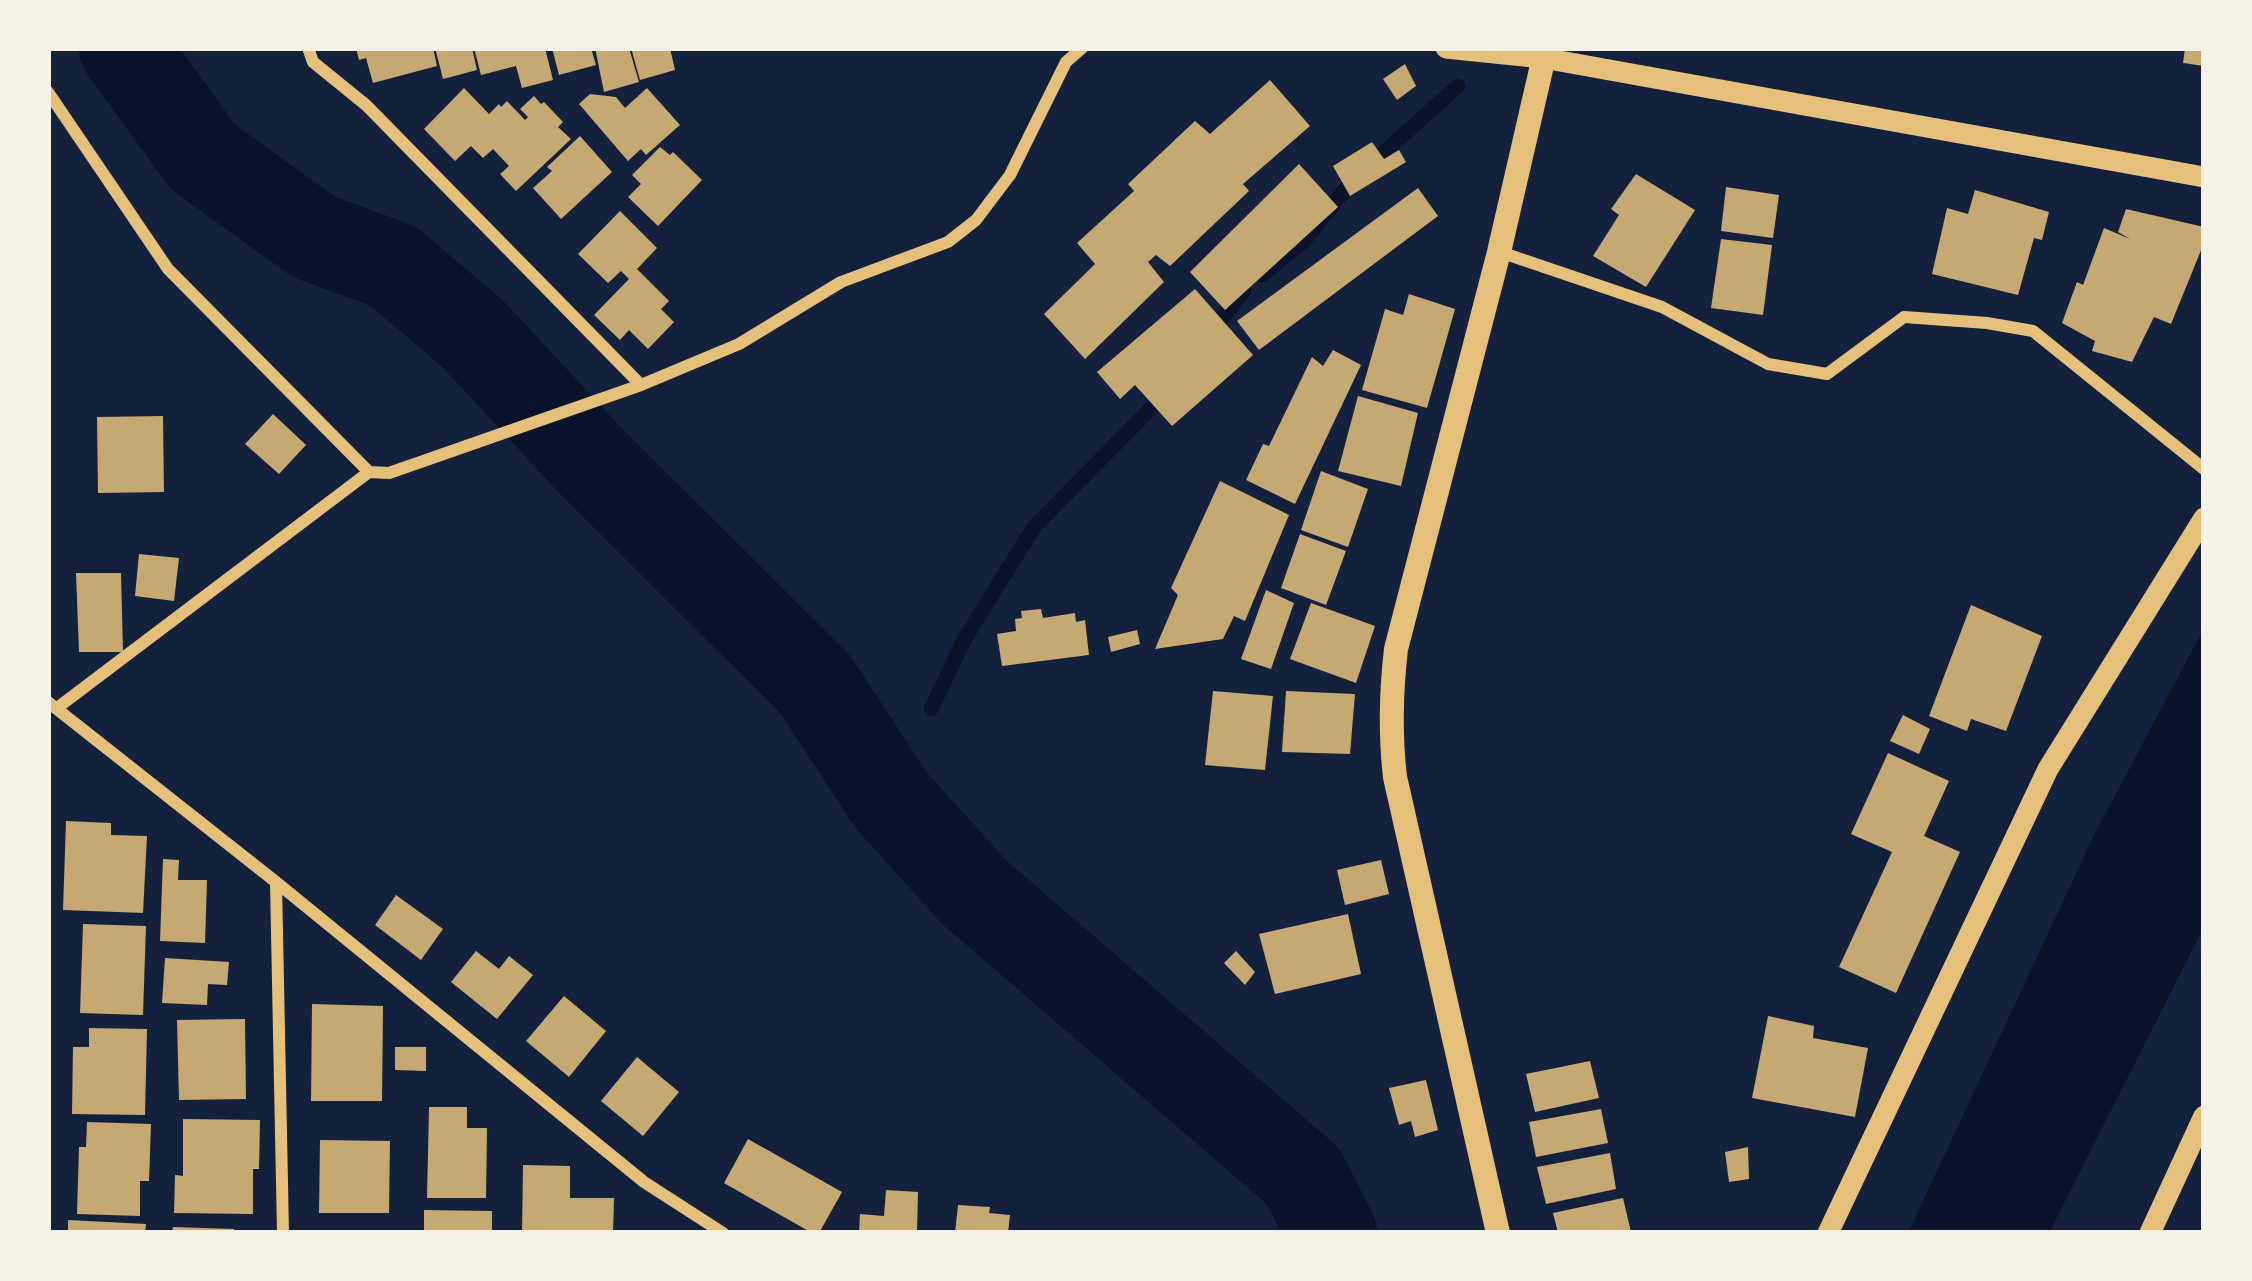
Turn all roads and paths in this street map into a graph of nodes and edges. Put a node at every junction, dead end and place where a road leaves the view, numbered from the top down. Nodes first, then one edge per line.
1 (308, 48) edge
2 (1082, 48) edge
3 (1446, 48) edge
4 (1544, 53) edge
5 (48, 92) edge
6 (2204, 176) edge
7 (1499, 252) junction
8 (641, 385) junction
9 (2204, 469) edge
10 (369, 472) junction
11 (2204, 518) edge
12 (53, 705) edge
13 (276, 882) junction
14 (2204, 1116) edge
15 (283, 1233) edge
16 (723, 1233) edge
17 (1498, 1233) edge
18 (1828, 1233) edge
19 (2150, 1233) edge

1 - 8 street
2 - 8 street
3 - 4 street
4 - 6 street
4 - 7 main road
5 - 10 street
7 - 9 street
7 - 17 main road
8 - 10 street
10 - 12 street
11 - 18 street
12 - 13 street
13 - 15 street
13 - 16 street
14 - 19 street

